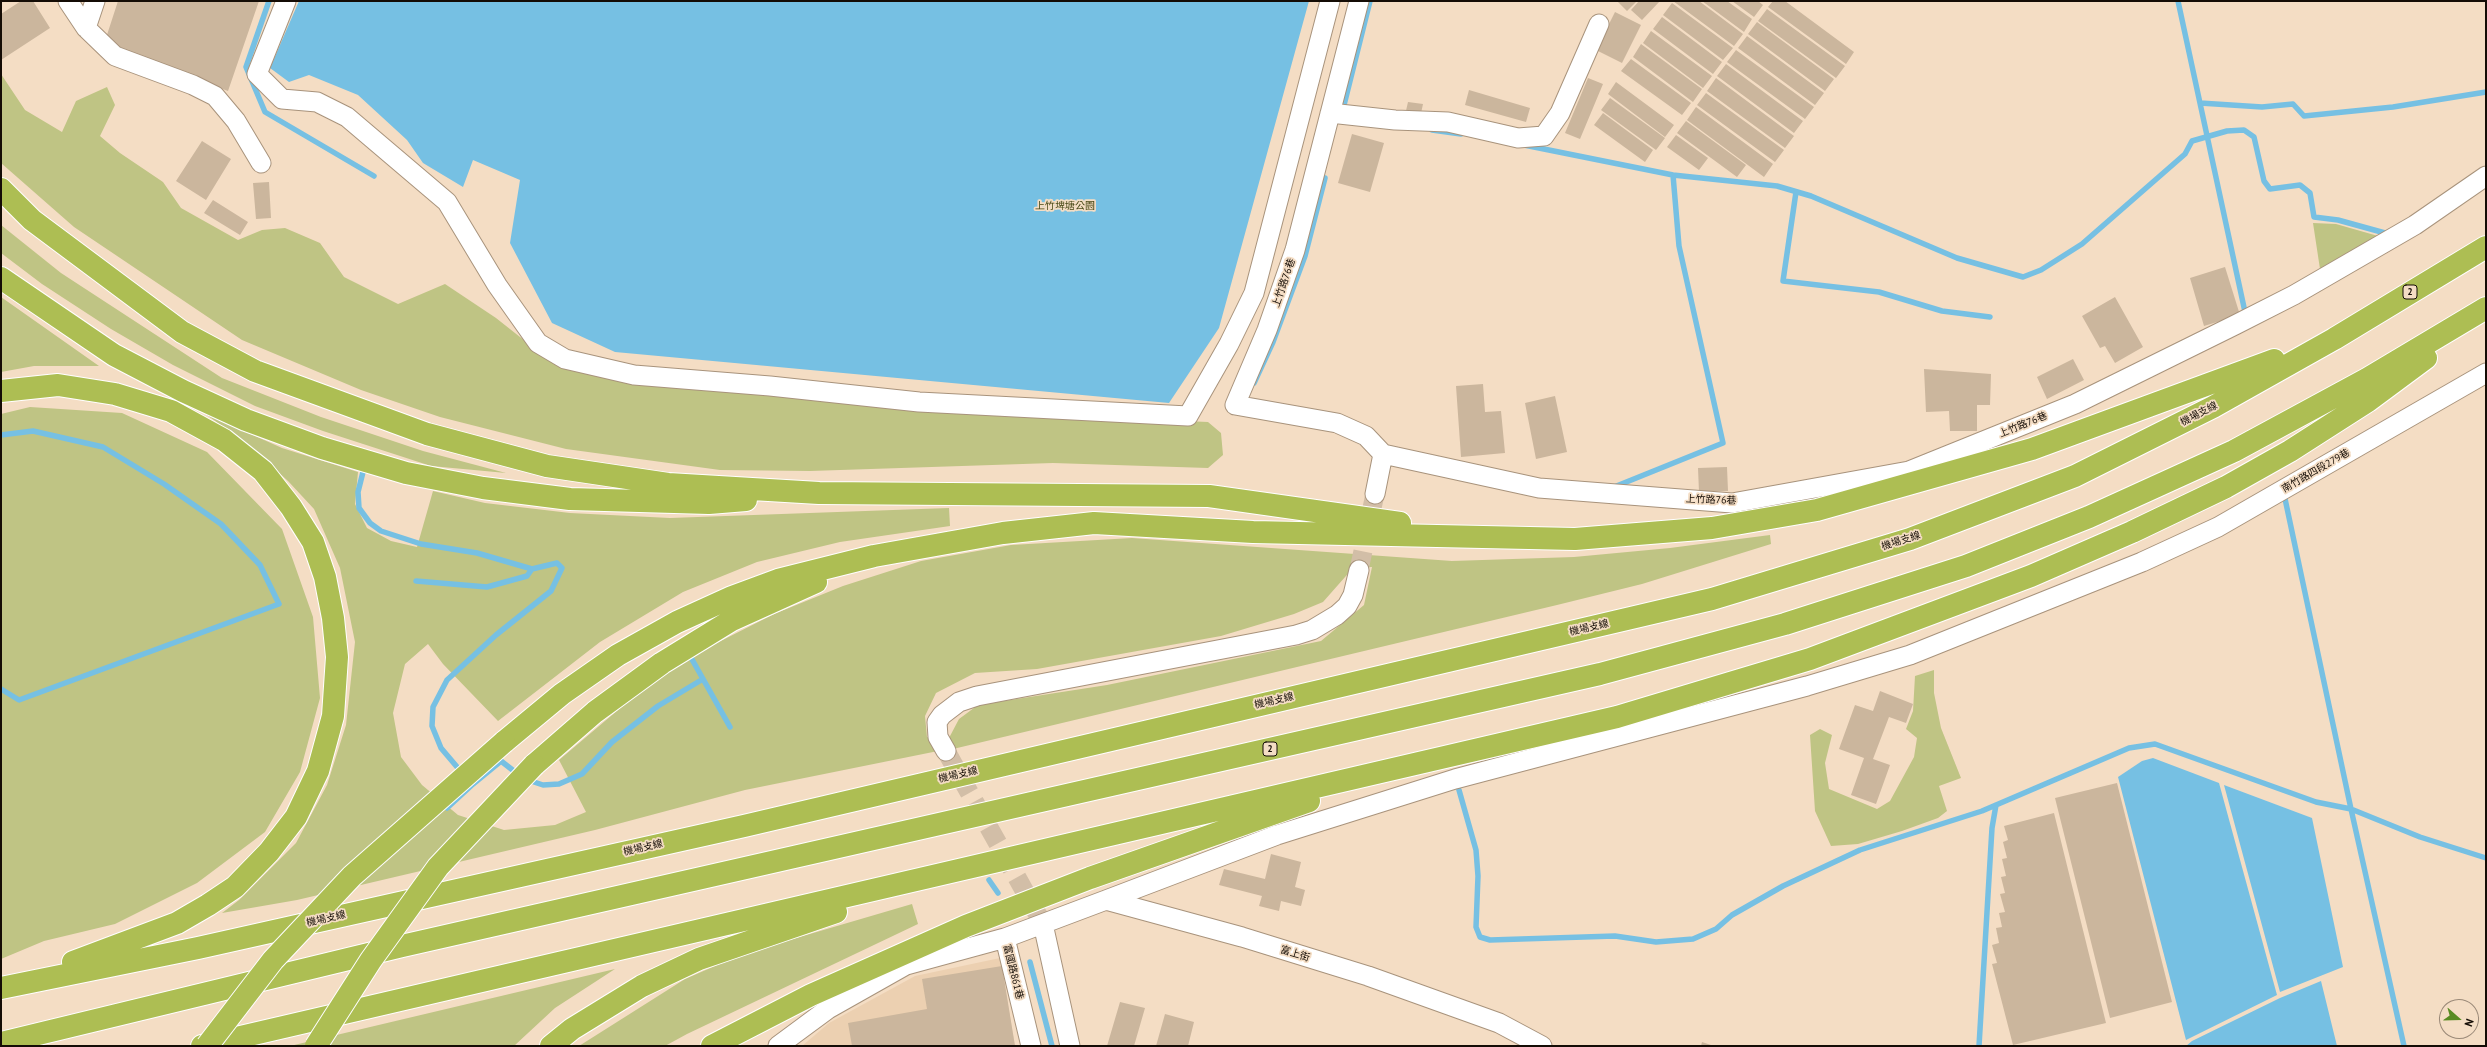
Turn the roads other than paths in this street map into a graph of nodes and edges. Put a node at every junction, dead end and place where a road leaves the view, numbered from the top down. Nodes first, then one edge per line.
1 (68, 1) edge
2 (95, 1) edge
3 (286, 1) edge
4 (1330, 1) edge
5 (1359, 1) edge
6 (1599, 24) dead end
7 (86, 28) junction
8 (1330, 113) junction
9 (261, 162) dead end
10 (2486, 176) edge
11 (1, 189) edge
12 (2486, 247) edge
13 (1, 278) edge
14 (2486, 308) edge
15 (2486, 312) edge
16 (2334, 339) junction
17 (2486, 373) edge
18 (1, 391) edge
19 (1383, 454) junction
20 (819, 493) junction
21 (1375, 494) tunnel mouth
22 (1496, 536) junction
23 (874, 556) junction
24 (1359, 570) tunnel mouth
25 (946, 751) tunnel mouth
26 (1427, 761) junction
27 (967, 868) junction
28 (1106, 900) junction
29 (1043, 924) junction
30 (1005, 938) junction
31 (4, 987) edge
32 (1, 1042) edge
33 (202, 1046) edge
34 (207, 1046) edge
35 (316, 1046) edge
36 (551, 1046) edge
37 (712, 1046) edge
38 (778, 1046) edge
39 (1031, 1046) edge
40 (1070, 1046) edge
41 (1542, 1046) edge

1 - 7 street
2 - 7 street
3 - 4 street
5 - 8 street, 上竹路76巷
6 - 8 street
7 - 9 street
8 - 19 street, 上竹路76巷
10 - 19 street, 上竹路76巷
11 - 20 highway
12 - 16 highway, 機場支線 / 2
13 - 20 highway
14 - 32 highway, 2
15 - 26 highway
16 - 22 highway
16 - 31 highway, 機場支線 / 2
17 - 28 street, 南竹路四段279巷
18 - 31 highway
19 - 21 street
20 - 22 highway
22 - 23 highway
23 - 34 highway, bridge
23 - 35 highway, bridge
24 - 25 street
26 - 27 highway
26 - 37 highway
27 - 33 highway, bridge
27 - 36 highway
28 - 29 street
28 - 41 street, 富上街
29 - 30 street, 富國路861巷
29 - 40 street
30 - 38 street
30 - 39 street, 富國路861巷

